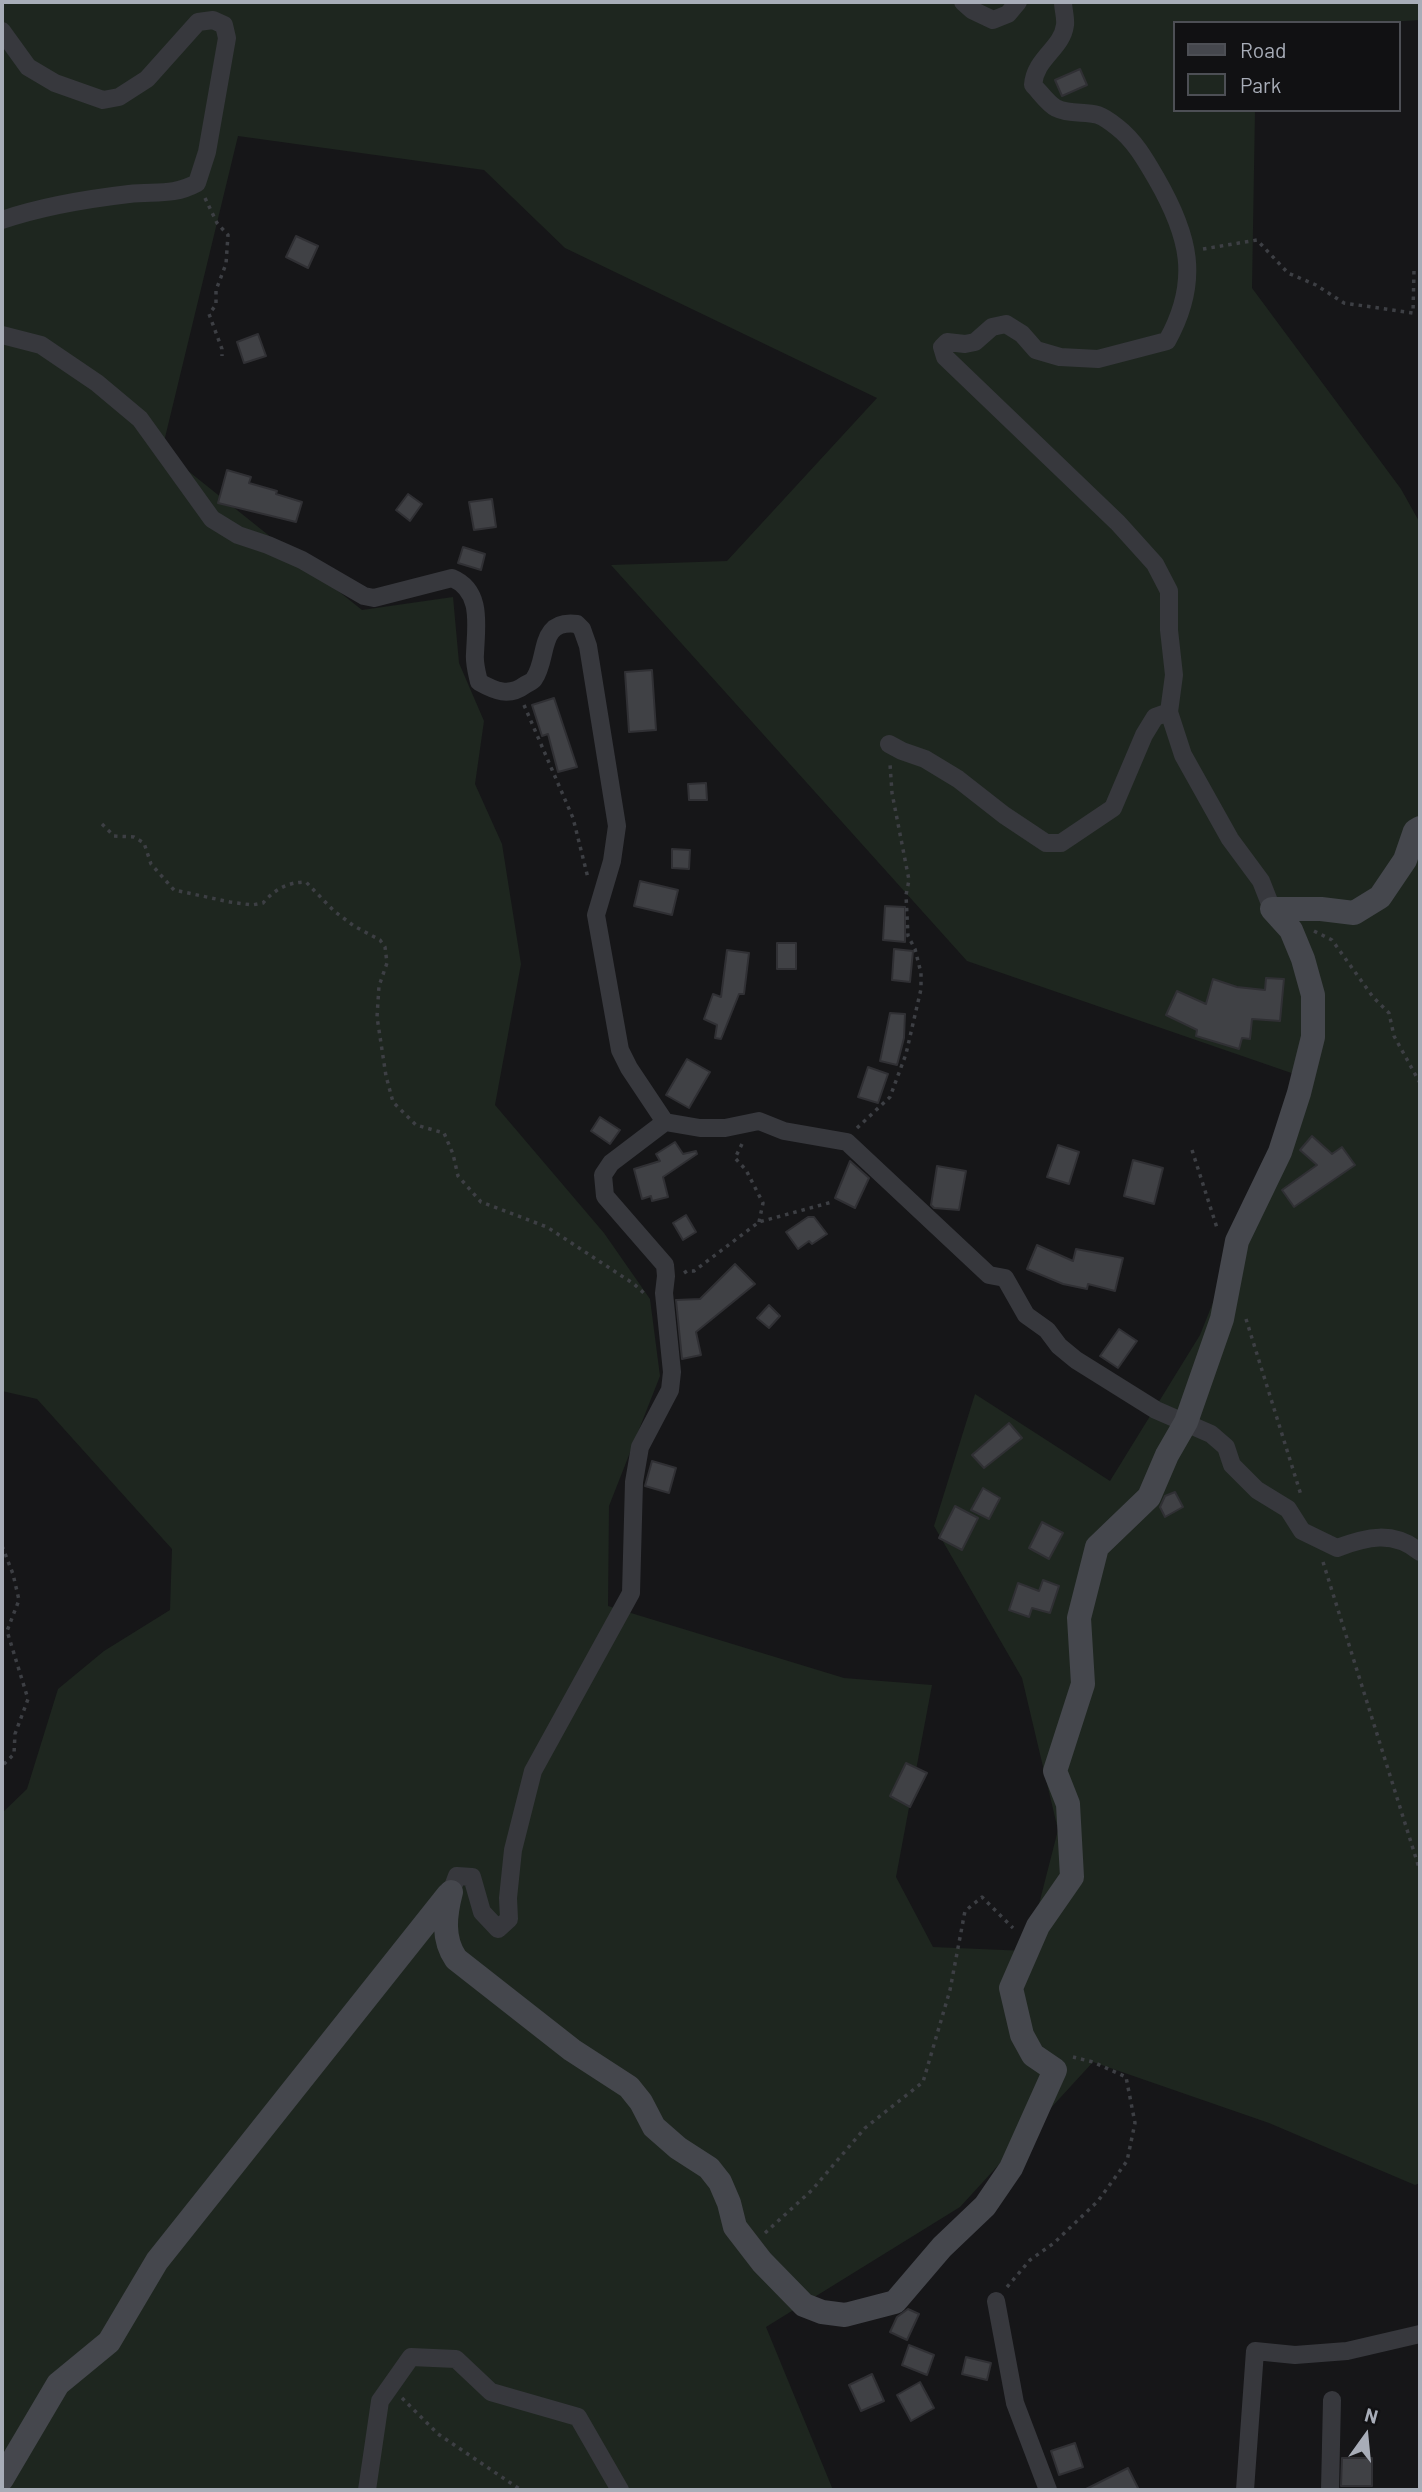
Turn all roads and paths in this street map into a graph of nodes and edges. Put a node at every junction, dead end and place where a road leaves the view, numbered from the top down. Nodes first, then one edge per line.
1 (962, 2) edge
2 (1018, 2) edge
3 (1063, 2) edge
4 (2, 31) edge
5 (198, 183) junction
6 (2, 220) edge
7 (1187, 251) junction
8 (1420, 270) edge
9 (2, 335) edge
10 (222, 356) dead end
11 (518, 691) junction
12 (1169, 712) junction
13 (889, 744) joint
14 (102, 824) dead end
15 (1420, 828) edge
16 (1272, 909) junction
17 (596, 915) junction
18 (1308, 928) dead end
19 (1420, 1083) edge
20 (759, 1121) junction
21 (664, 1122) junction
22 (847, 1142) junction
23 (832, 1202) dead end
24 (759, 1222) junction
25 (664, 1293) junction
26 (1186, 1422) junction
27 (2, 1546) edge
28 (1420, 1552) edge
29 (2, 1766) edge
30 (451, 1892) junction
31 (1027, 1952) junction
32 (1055, 2070) junction
33 (750, 2246) junction
34 (996, 2301) joint
35 (1420, 2334) edge
36 (391, 2386) junction
37 (1332, 2400) dead end
38 (2, 2479) edge
39 (367, 2490) edge
40 (521, 2490) edge
41 (620, 2490) edge
42 (1048, 2490) edge
43 (1245, 2490) edge
44 (1330, 2490) edge

1 - 2 street
3 - 7 street
4 - 5 street
5 - 6 street
5 - 10 path
7 - 8 path
7 - 12 street
9 - 11 street
11 - 17 path
11 - 17 street
12 - 13 street
12 - 16 street
13 - 22 path
14 - 25 path
15 - 16 street
16 - 26 street
17 - 21 street
18 - 19 path
20 - 21 street
20 - 22 street
20 - 24 path
21 - 25 street
22 - 26 street
23 - 24 path
24 - 25 path
25 - 30 street
26 - 28 street
26 - 31 street
27 - 29 path
30 - 33 street
30 - 38 street
31 - 32 street
31 - 33 path
32 - 33 street
32 - 34 path
34 - 42 street
35 - 43 street
36 - 39 street
36 - 40 path
36 - 41 street
37 - 44 street

